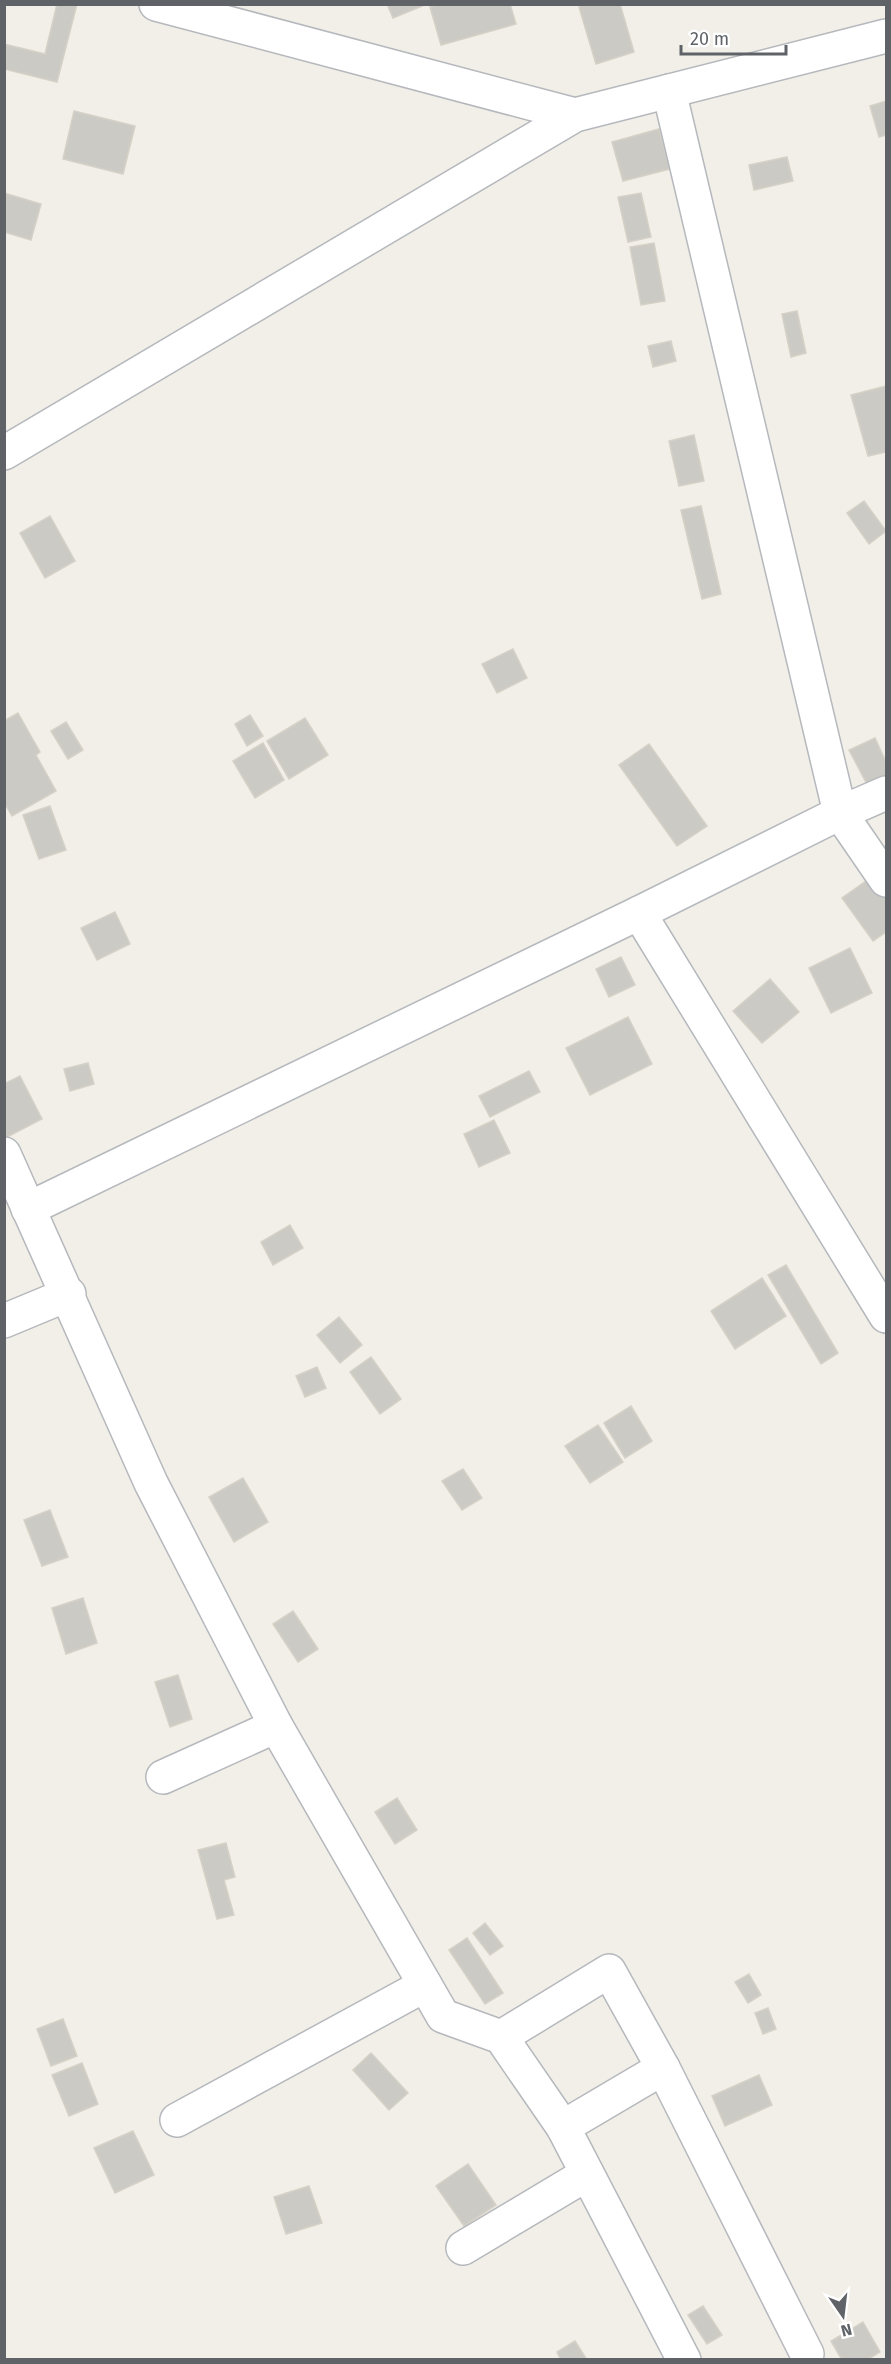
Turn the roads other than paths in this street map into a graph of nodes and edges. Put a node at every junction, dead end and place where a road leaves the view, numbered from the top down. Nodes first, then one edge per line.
1 (156, 4) edge
2 (886, 36) edge
3 (669, 91) junction
4 (575, 115) junction
5 (4, 453) edge
6 (886, 793) edge
7 (840, 813) junction
8 (886, 880) edge
9 (639, 913) junction
10 (4, 1154) edge
11 (28, 1209) junction
12 (69, 1294) junction
13 (886, 1316) edge
14 (4, 1321) edge
15 (276, 1726) junction
16 (163, 1777) dead end
17 (425, 1985) junction
18 (501, 2037) junction
19 (663, 2068) junction
20 (177, 2120) dead end
21 (563, 2127) junction
22 (587, 2174) junction
23 (463, 2248) dead end
24 (807, 2354) dead end
25 (684, 2360) edge

1 - 4 street
2 - 3 street
3 - 4 street
3 - 7 street
4 - 5 street
6 - 7 street
7 - 8 street
7 - 9 street
9 - 11 street
9 - 13 street
10 - 11 street
11 - 12 street
12 - 14 street
12 - 15 street
15 - 16 street
15 - 17 street
17 - 18 street
17 - 20 street
18 - 19 street
18 - 21 street
19 - 21 street
19 - 24 street
21 - 22 street
22 - 23 street
22 - 25 street

